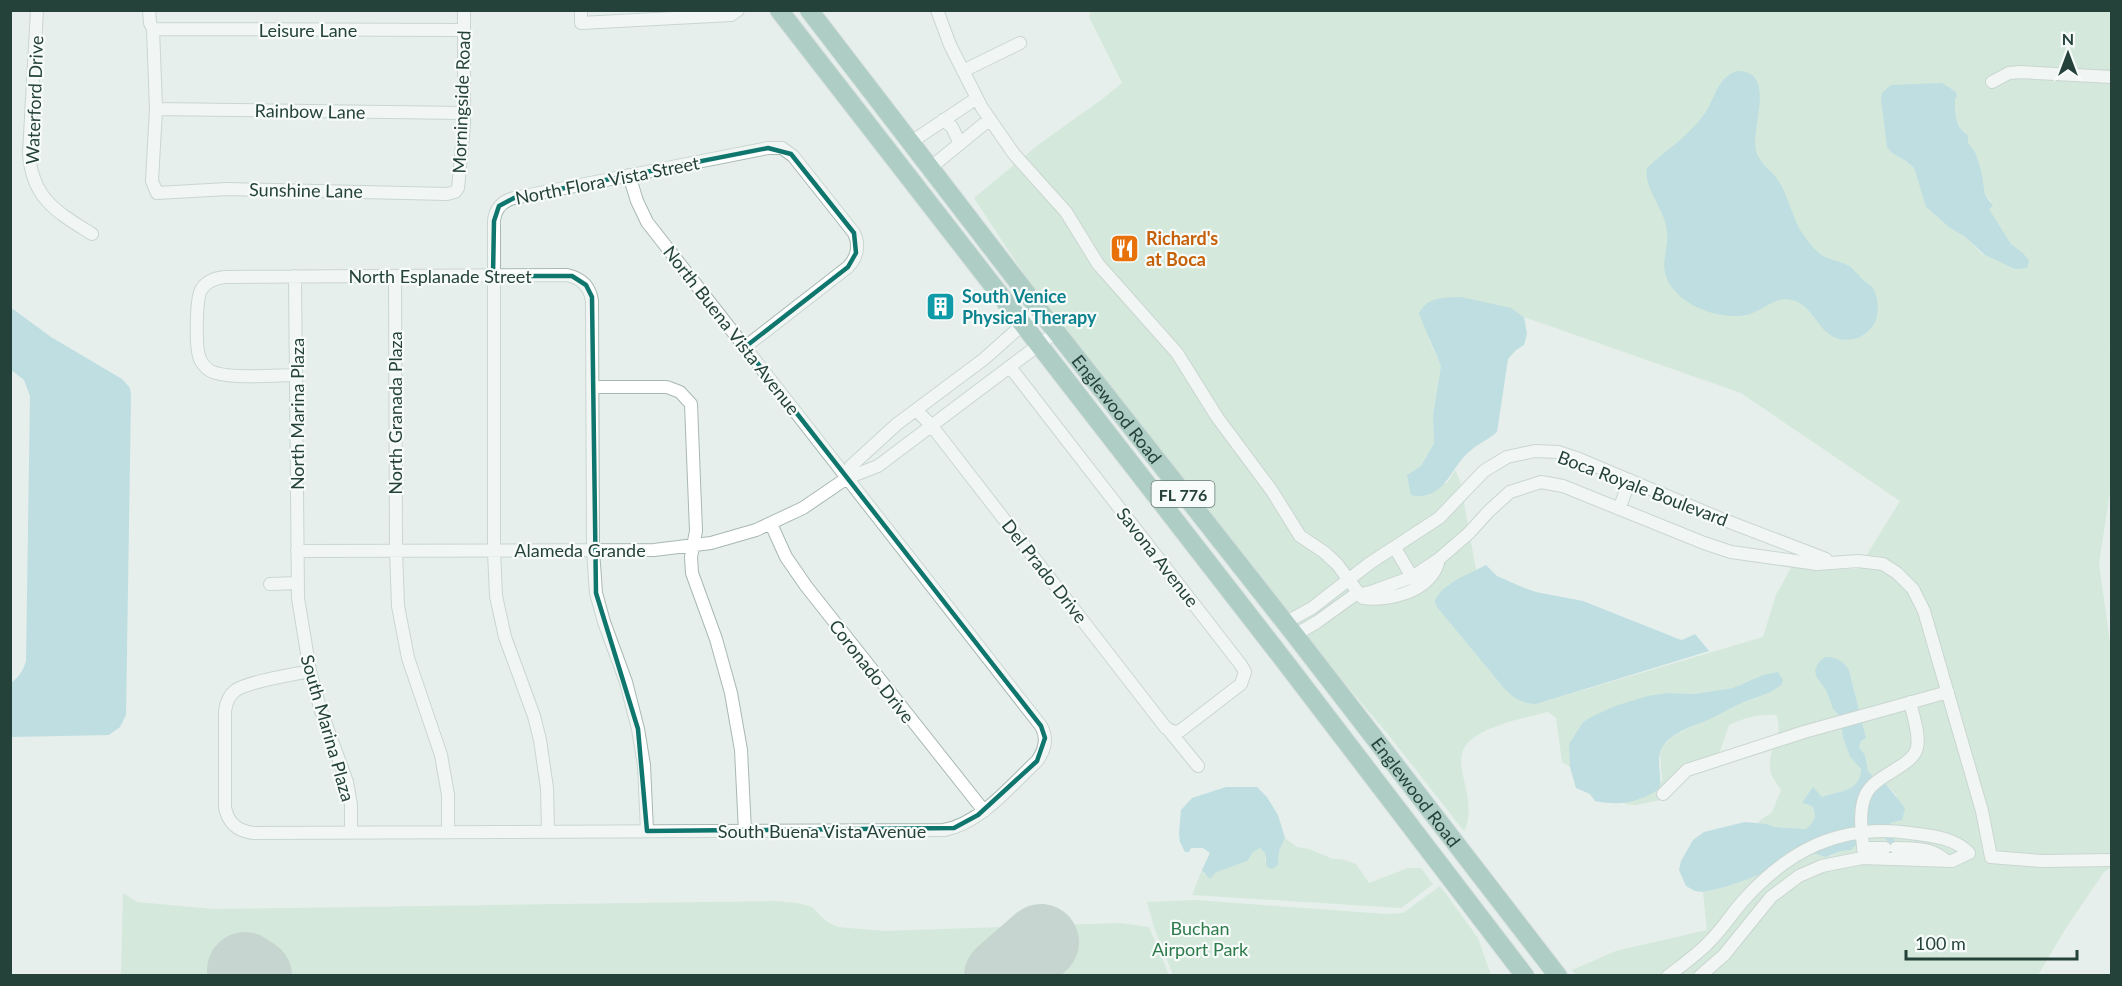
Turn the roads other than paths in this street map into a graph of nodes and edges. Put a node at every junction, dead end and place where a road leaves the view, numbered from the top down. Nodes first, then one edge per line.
1 (37, 10) edge
2 (149, 10) edge
3 (464, 10) edge
4 (581, 10) edge
5 (738, 10) edge
6 (779, 10) edge
7 (809, 10) edge
8 (937, 10) edge
9 (153, 29) junction
10 (463, 30) junction
11 (1020, 43) dead end
12 (963, 70) junction
13 (2112, 77) edge
14 (1992, 82) dead end
15 (977, 98) junction
16 (156, 109) junction
17 (464, 113) junction
18 (990, 119) junction
19 (944, 120) junction
20 (960, 144) junction
21 (921, 155) junction
22 (903, 170) junction
23 (629, 176) junction
24 (456, 192) joint
25 (92, 234) dead end
26 (295, 276) junction
27 (395, 276) junction
28 (493, 276) junction
29 (1039, 310) junction
30 (1023, 324) junction
31 (1056, 332) junction
32 (1040, 346) junction
33 (745, 347) junction
34 (1010, 367) junction
35 (296, 375) junction
36 (593, 387) junction
37 (916, 410) junction
38 (931, 425) junction
39 (847, 478) junction
40 (1630, 480) junction
41 (1619, 509) junction
42 (771, 524) junction
43 (694, 546) junction
44 (1395, 548) junction
45 (593, 550) junction
46 (297, 551) junction
47 (396, 551) junction
48 (494, 551) junction
49 (1199, 551) junction
50 (1439, 559) junction
51 (1836, 562) junction
52 (1412, 577) junction
53 (1349, 579) junction
54 (298, 583) junction
55 (270, 584) dead end
56 (1356, 596) junction
57 (1290, 629) junction
58 (310, 671) junction
59 (1948, 692) junction
60 (1910, 702) junction
61 (1170, 730) junction
62 (1198, 766) dead end
63 (1663, 794) dead end
64 (984, 811) junction
65 (647, 831) junction
66 (745, 831) junction
67 (351, 832) junction
68 (448, 832) junction
69 (548, 832) junction
70 (1862, 832) junction
71 (1923, 835) junction
72 (1923, 849) junction
73 (1863, 853) junction
74 (1969, 853) junction
75 (1990, 857) junction
76 (2112, 860) edge
77 (1946, 861) junction
78 (1525, 975) edge
79 (1558, 975) edge
80 (1668, 975) edge
81 (1700, 975) edge

1 - 25 street, Waterford Drive
2 - 9 street
3 - 10 street, Morningside Road
4 - 5 street
6 - 22 main road, Englewood Road / FL 776
7 - 21 main road, Englewood Road / FL 776
8 - 12 street
9 - 10 street, Leisure Lane
9 - 16 street
10 - 17 street, Morningside Road
11 - 12 street
12 - 15 street
13 - 14 street
15 - 18 street
15 - 19 street
16 - 17 street, Rainbow Lane
16 - 24 street, Sunshine Lane
17 - 24 street, Morningside Road
18 - 20 street
18 - 53 street
19 - 20 street
19 - 21 street
20 - 21 street
21 - 22 main road
21 - 29 main road, Englewood Road / FL 776
22 - 30 main road, Englewood Road / FL 776
23 - 28 street, North Flora Vista Street
23 - 33 street, North Buena Vista Avenue
23 - 33 street, North Flora Vista Street
26 - 27 street, North Esplanade Street
26 - 35 street, North Marina Plaza
26 - 35 street, North Esplanade Street
27 - 28 street, North Esplanade Street
27 - 47 street, North Granada Plaza
28 - 36 street, North Esplanade Street
28 - 48 street, North Flora Vista Street
29 - 30 street
29 - 31 main road, Englewood Road / FL 776
30 - 32 main road, Englewood Road / FL 776
30 - 37 street
31 - 32 street
31 - 57 main road, Englewood Road / FL 776
32 - 34 street
32 - 49 main road, Englewood Road / FL 776
33 - 39 street, North Buena Vista Avenue
34 - 38 street
34 - 61 street, Savona Avenue
35 - 46 street, North Marina Plaza
36 - 43 street
36 - 45 street, North Esplanade Street
37 - 38 street, Del Prado Drive
37 - 39 street
38 - 39 street
38 - 61 street, Del Prado Drive
39 - 42 street, Alameda Grande
39 - 64 street, South Buena Vista Avenue
40 - 41 street
40 - 44 street, Boca Royale Boulevard
40 - 51 street, Boca Royale Boulevard
41 - 50 street, Boca Royale Boulevard
41 - 51 street, Boca Royale Boulevard
42 - 43 street, Alameda Grande
42 - 64 street, Coronado Drive
43 - 45 street, Alameda Grande
43 - 66 street
44 - 52 street
44 - 53 street, Boca Royale Boulevard
45 - 48 street, Alameda Grande
45 - 65 street, North Esplanade Street
46 - 47 street, Alameda Grande
46 - 54 street, South Marina Plaza
47 - 48 street, Alameda Grande
47 - 68 street, North Granada Plaza
48 - 69 street, North Flora Vista Street
49 - 57 main road
49 - 78 main road, Englewood Road / FL 776
50 - 52 street, Boca Royale Boulevard
50 - 56 street
51 - 59 street, Boca Royale Boulevard
52 - 56 street, Boca Royale Boulevard
53 - 56 street
53 - 57 street, Boca Royale Boulevard
54 - 55 street
54 - 58 street, South Marina Plaza
56 - 57 street, Boca Royale Boulevard
57 - 79 main road, Englewood Road / FL 776
58 - 67 street, South Marina Plaza
58 - 67 street, South Buena Vista Avenue
59 - 60 street
59 - 75 street, Boca Royale Boulevard
60 - 63 street
60 - 70 street
61 - 62 street, Del Prado Drive
64 - 66 street, South Buena Vista Avenue
65 - 66 street, South Buena Vista Avenue
65 - 69 street, South Buena Vista Avenue
67 - 68 street, South Buena Vista Avenue
68 - 69 street, South Buena Vista Avenue
70 - 71 street
70 - 73 street
70 - 80 street
71 - 72 street
71 - 74 street
72 - 73 street
72 - 77 street
73 - 77 street
73 - 81 street
74 - 75 street
74 - 77 street
75 - 76 street

